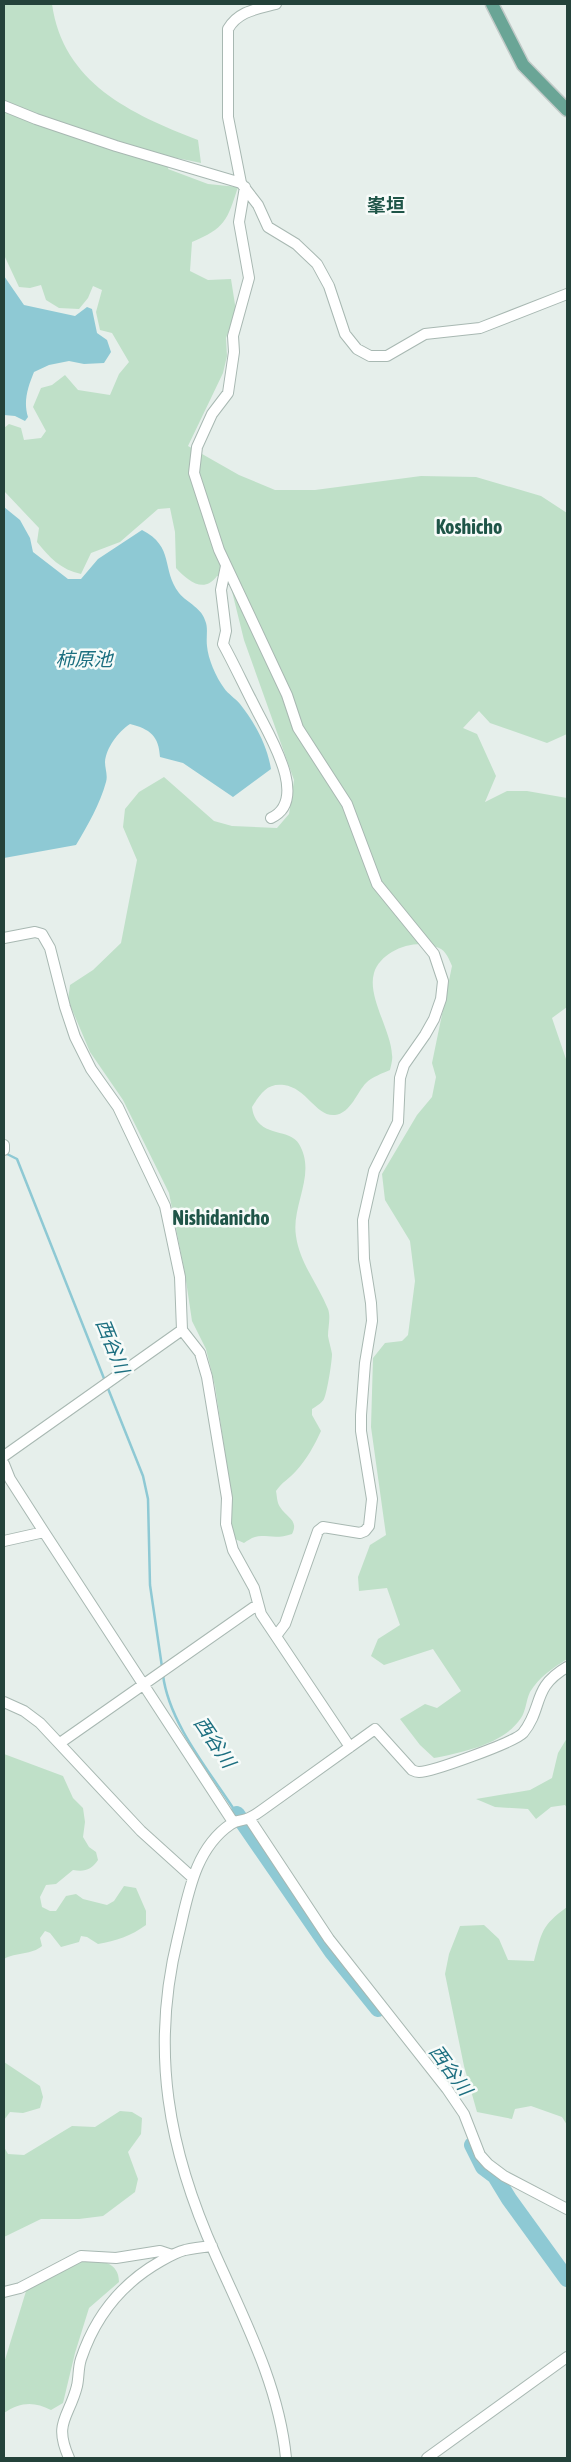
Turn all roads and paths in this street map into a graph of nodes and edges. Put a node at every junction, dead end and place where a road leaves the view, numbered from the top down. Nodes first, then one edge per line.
1 (276, 4) edge
2 (492, 4) edge
3 (4, 106) edge
4 (567, 110) edge
5 (243, 185) junction
6 (567, 294) edge
7 (226, 566) junction
8 (270, 818) dead end
9 (4, 938) edge
10 (4, 1145) edge
11 (4, 1149) edge
12 (182, 1330) junction
13 (4, 1456) edge
14 (4, 1464) edge
15 (44, 1532) junction
16 (4, 1541) edge
17 (257, 1605) junction
18 (276, 1636) junction
19 (567, 1667) edge
20 (142, 1683) junction
21 (4, 1702) edge
22 (60, 1742) junction
23 (350, 1747) junction
24 (249, 1818) junction
25 (233, 1822) junction
26 (193, 1878) junction
27 (567, 2208) edge
28 (212, 2246) junction
29 (172, 2255) junction
30 (4, 2292) edge
31 (567, 2357) edge
32 (69, 2458) edge
33 (286, 2458) edge
34 (427, 2458) edge

1 - 5 street
2 - 4 main road
3 - 5 street
5 - 6 street
5 - 7 street
7 - 8 street
7 - 18 street
9 - 12 street
10 - 11 street
12 - 13 street
12 - 17 street
14 - 15 street
15 - 16 street
15 - 20 street
17 - 18 street
17 - 20 street
18 - 23 street
19 - 23 street
20 - 22 street
20 - 25 street
21 - 22 street
22 - 26 street
23 - 24 street
24 - 25 street
24 - 27 street
25 - 26 street
26 - 28 street
28 - 29 street
28 - 33 street
29 - 30 street
29 - 32 street
31 - 34 street

